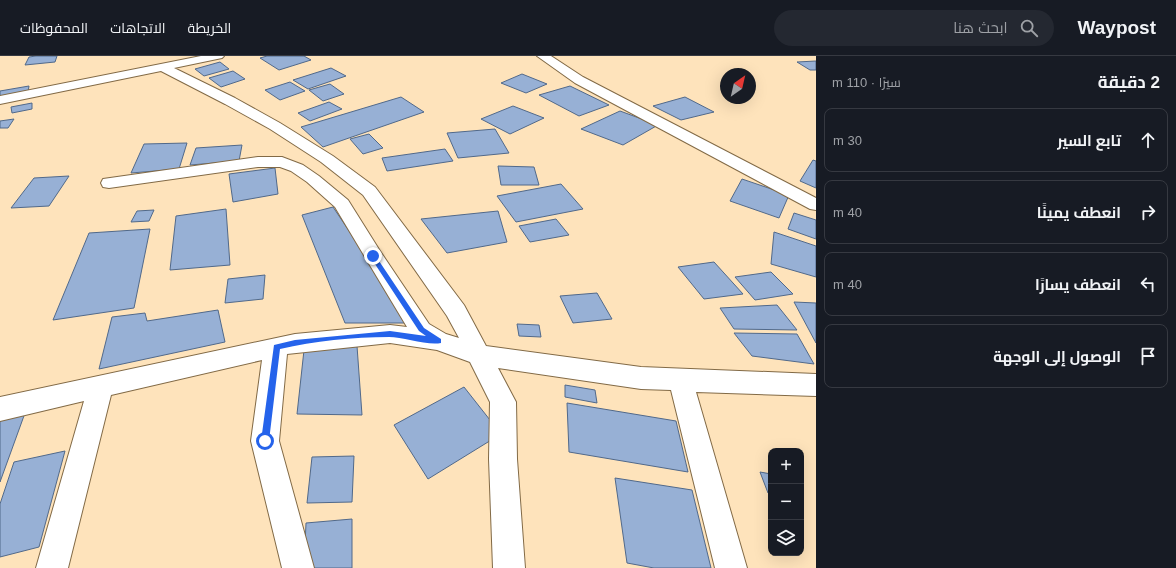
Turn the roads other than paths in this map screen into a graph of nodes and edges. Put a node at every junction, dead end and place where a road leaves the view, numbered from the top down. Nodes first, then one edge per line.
1 (218, 56) edge
2 (543, 56) edge
3 (162, 67) junction
4 (0, 100) edge
5 (109, 183) dead end
6 (816, 205) edge
7 (438, 341) junction
8 (276, 347) junction
9 (479, 355) junction
10 (682, 381) junction
11 (816, 385) edge
12 (101, 386) junction
13 (0, 409) edge
14 (52, 568) edge
15 (298, 568) edge
16 (508, 568) edge
17 (730, 568) edge

1 - 3 street
2 - 6 street
3 - 4 street
3 - 9 street
5 - 7 street
7 - 8 street
7 - 9 street
8 - 12 street
8 - 15 street
9 - 10 street
9 - 16 street
10 - 11 street
10 - 17 street
12 - 13 street
12 - 14 street

